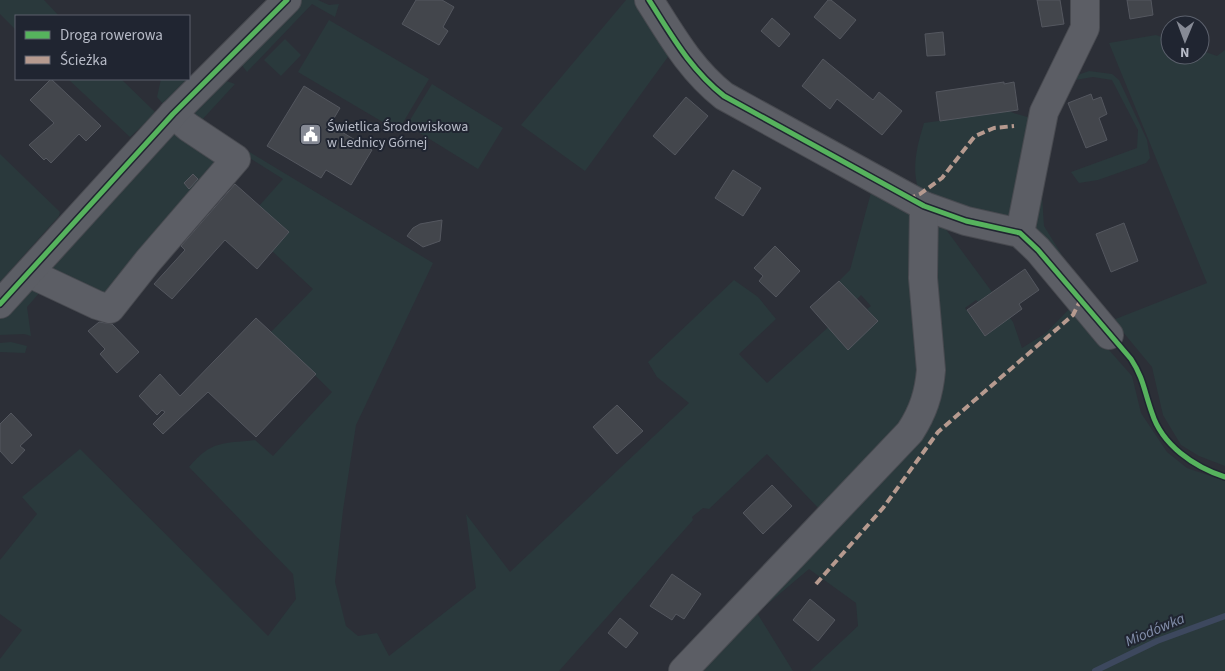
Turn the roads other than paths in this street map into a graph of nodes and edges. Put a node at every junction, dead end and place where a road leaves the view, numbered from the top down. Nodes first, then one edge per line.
1 (287, 0) edge
2 (649, 0) edge
3 (1085, 0) edge
4 (173, 114) junction
5 (924, 206) junction
6 (1020, 232) junction
7 (29, 273) junction
8 (0, 304) edge
9 (1109, 335) dead end
10 (683, 671) edge

1 - 4 street
2 - 5 street
3 - 6 street
4 - 7 street
4 - 7 street
5 - 6 street
5 - 10 street
6 - 9 street
7 - 8 street

